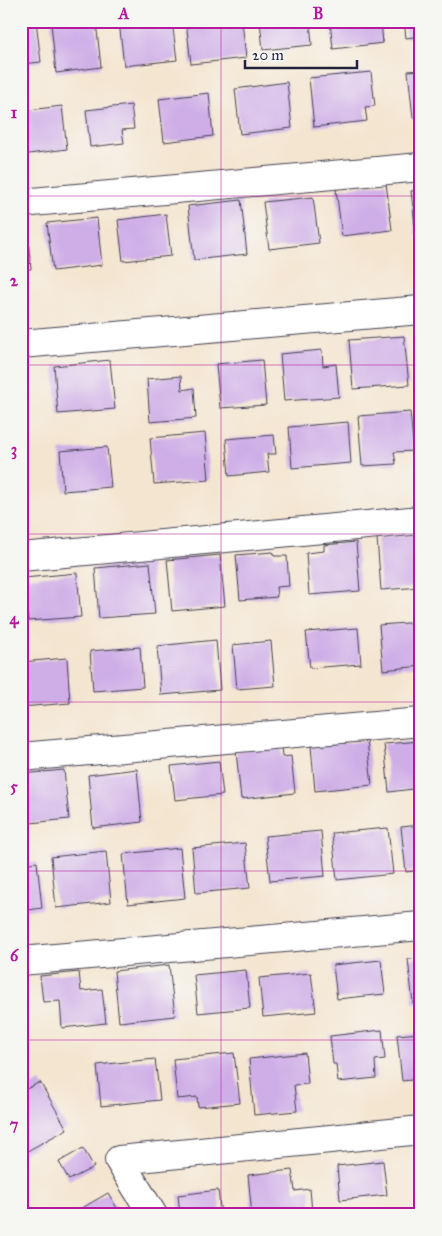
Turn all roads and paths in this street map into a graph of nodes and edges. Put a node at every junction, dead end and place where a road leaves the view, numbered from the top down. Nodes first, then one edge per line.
1 (421, 167) edge
2 (21, 203) edge
3 (421, 310) edge
4 (21, 344) edge
5 (421, 520) edge
6 (21, 557) edge
7 (421, 722) edge
8 (21, 757) edge
9 (421, 926) edge
10 (21, 961) edge
11 (421, 1130) edge
12 (153, 1215) edge

1 - 2 street
3 - 4 street
5 - 6 street
7 - 8 street
9 - 10 street
11 - 12 street

